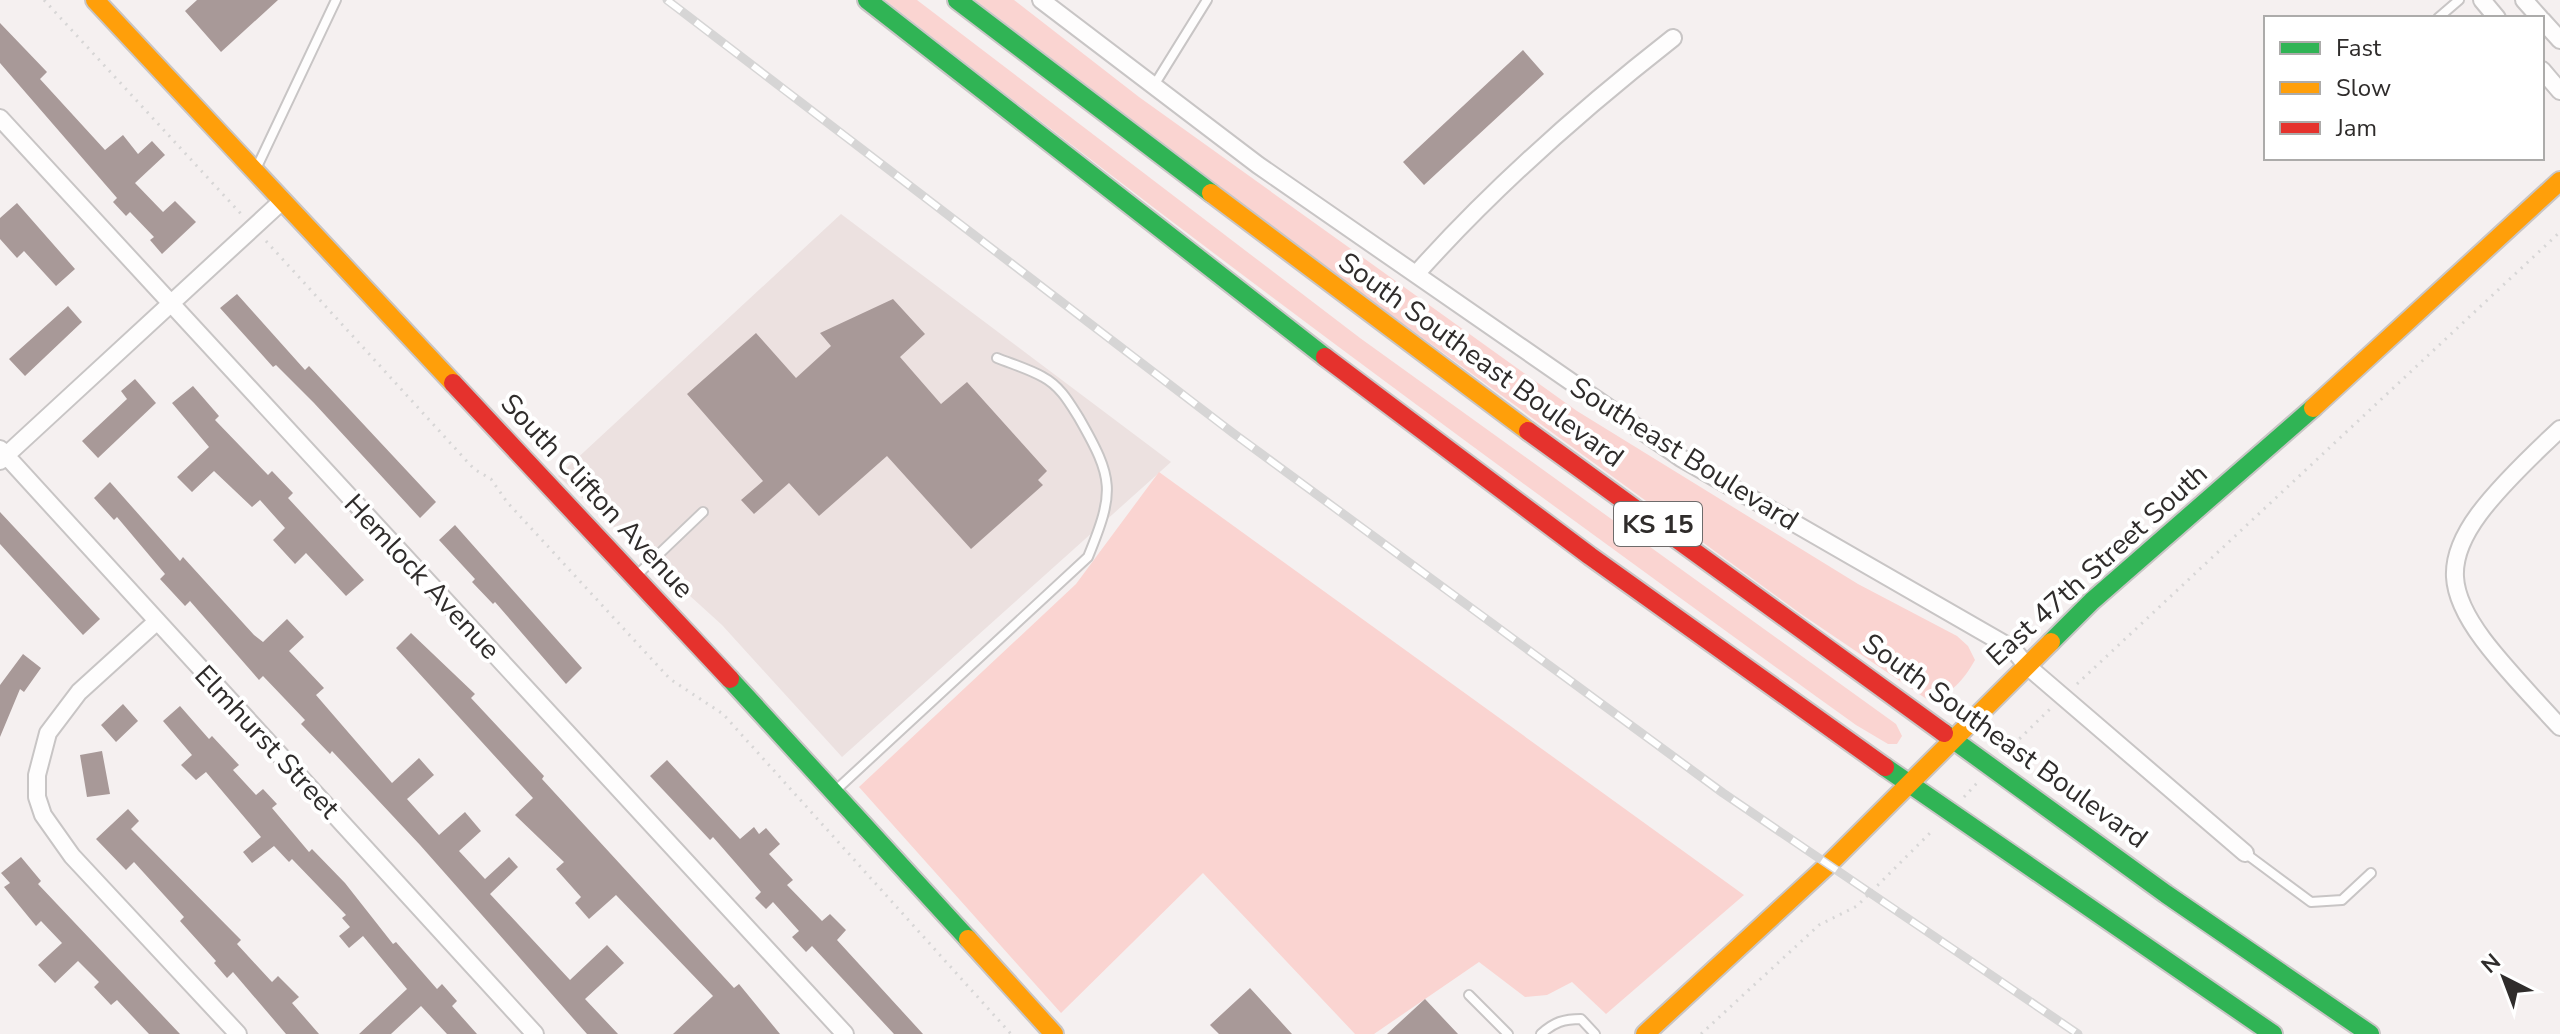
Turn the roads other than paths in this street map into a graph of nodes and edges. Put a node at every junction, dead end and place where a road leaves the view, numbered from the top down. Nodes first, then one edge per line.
1 (95, 0) edge
2 (336, 0) edge
3 (867, 0) edge
4 (957, 0) edge
5 (1041, 0) edge
6 (1207, 0) edge
7 (2459, 0) edge
8 (2482, 0) edge
9 (2524, 0) edge
10 (2440, 16) edge
11 (2495, 16) edge
12 (2538, 16) edge
13 (2544, 22) edge
14 (1673, 38) dead end
15 (2560, 40) edge
16 (2544, 72) edge
17 (1153, 87) junction
18 (2560, 91) edge
19 (0, 118) edge
20 (254, 173) junction
21 (2560, 181) edge
22 (281, 202) junction
23 (1417, 273) junction
24 (172, 305) junction
25 (997, 358) dead end
26 (2560, 429) edge
27 (2, 455) edge
28 (703, 512) dead end
29 (636, 576) junction
30 (155, 623) junction
31 (2026, 665) junction
32 (2560, 727) edge
33 (1953, 737) junction
34 (1907, 783) junction
35 (832, 793) junction
36 (2245, 853) joint
37 (2371, 873) dead end
38 (1469, 995) dead end
39 (238, 1034) edge
40 (535, 1034) edge
41 (845, 1034) edge
42 (1054, 1034) edge
43 (1508, 1034) edge
44 (1541, 1034) edge
45 (1595, 1034) edge
46 (1645, 1034) edge
47 (2273, 1034) edge
48 (2370, 1034) edge

1 - 20 main road, South Clifton Avenue
2 - 20 lane
3 - 34 main road, KS 15
4 - 33 main road, South Southeast Boulevard / KS 15
5 - 17 street, Southeast Boulevard
6 - 17 lane
7 - 10 lane
8 - 11 street
9 - 12 street
13 - 15 street
14 - 23 street
16 - 18 street
17 - 23 street, Southeast Boulevard
19 - 24 street, Hemlock Avenue
20 - 22 main road, South Clifton Avenue
21 - 31 main road, East 47th Street South
22 - 24 street
22 - 29 main road, South Clifton Avenue
23 - 31 street, Southeast Boulevard
24 - 27 street
24 - 41 street, Hemlock Avenue
25 - 35 lane
26 - 32 street
27 - 30 street, Elmhurst Street
28 - 29 lane
29 - 35 main road, South Clifton Avenue
30 - 39 street
30 - 40 street, Elmhurst Street
31 - 33 main road, East 47th Street South
31 - 36 street, Southeast Boulevard
33 - 34 main road, East 47th Street South
33 - 48 main road, South Southeast Boulevard / KS 15
34 - 46 main road, East 47th Street South
34 - 47 main road, KS 15
35 - 42 main road, South Clifton Avenue
36 - 37 lane
38 - 43 lane
44 - 45 lane

